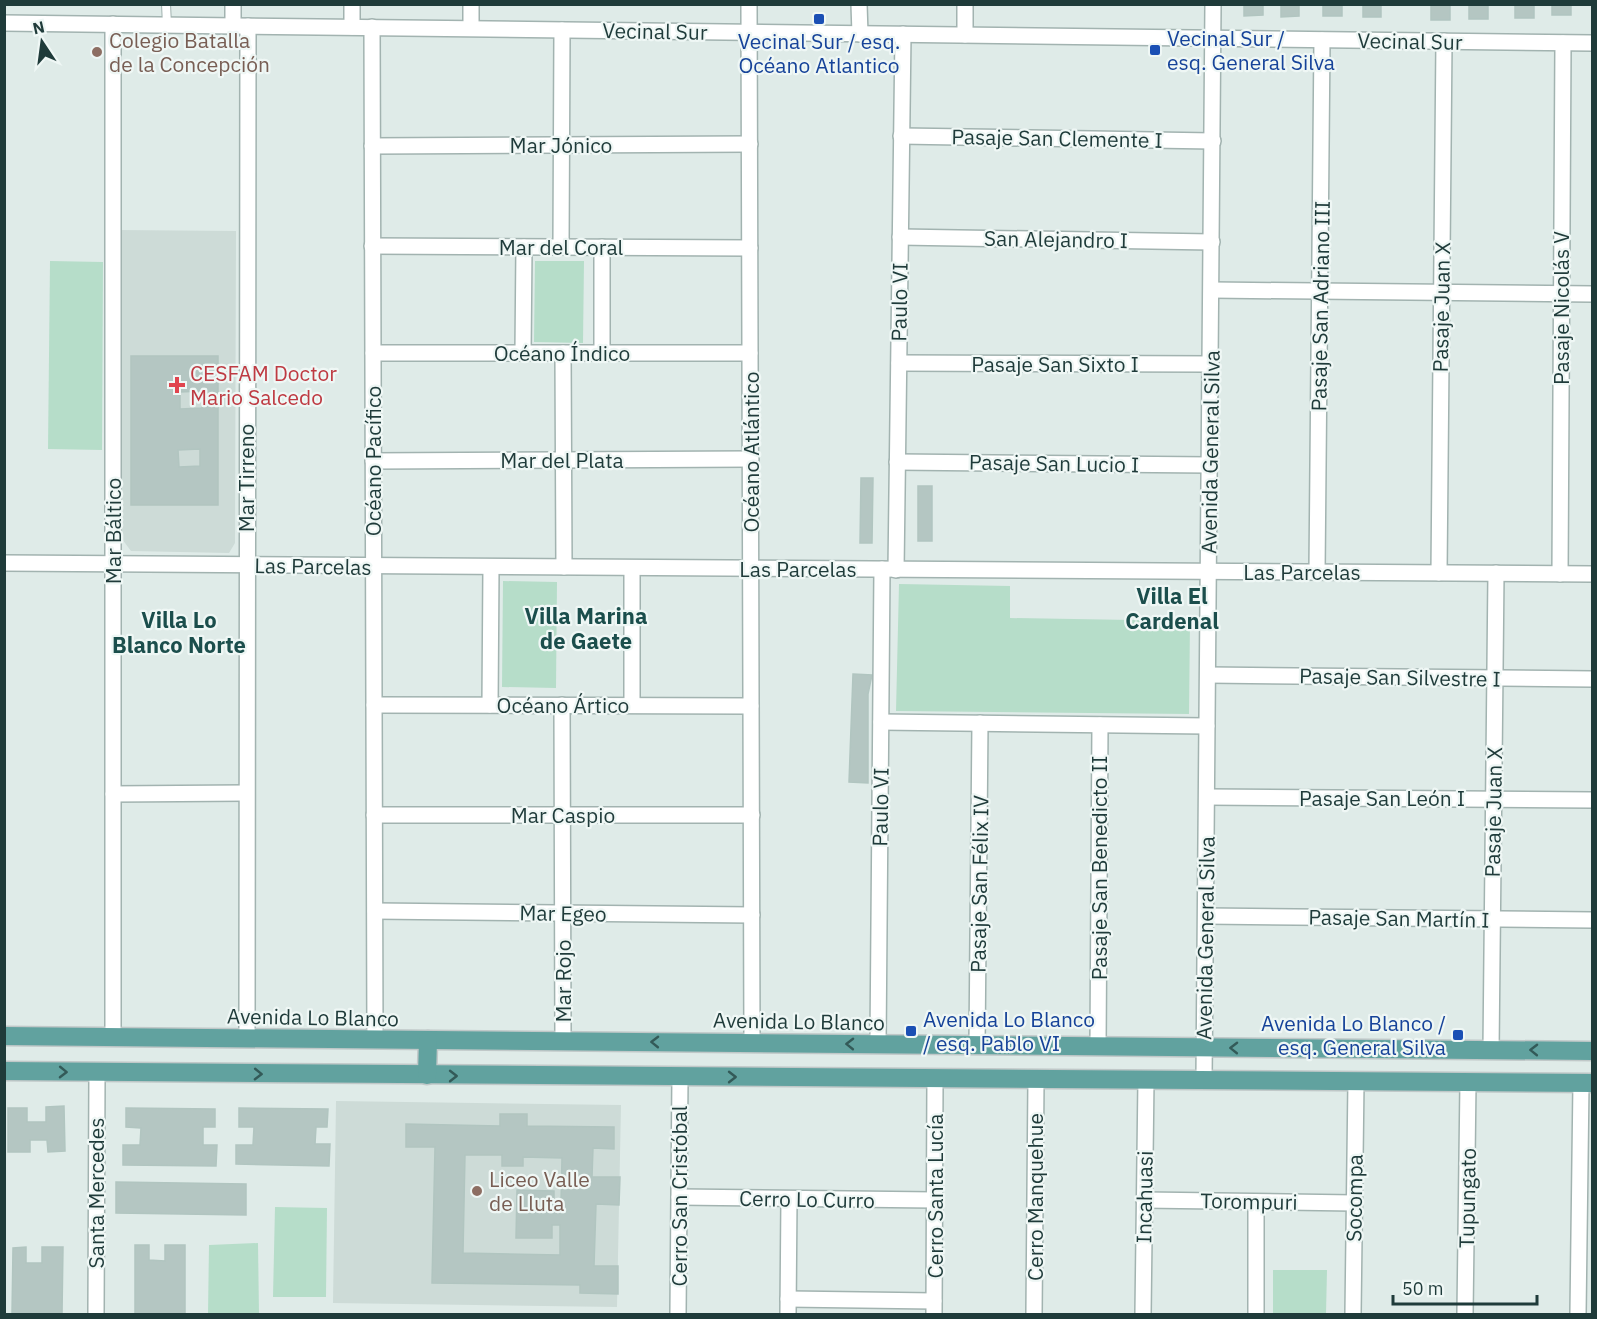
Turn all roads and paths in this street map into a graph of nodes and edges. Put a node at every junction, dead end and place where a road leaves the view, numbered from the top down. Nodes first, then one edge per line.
1 (166, 4) edge
2 (233, 4) edge
3 (352, 4) edge
4 (471, 4) edge
5 (749, 4) edge
6 (860, 4) edge
7 (965, 4) edge
8 (1214, 4) edge
9 (4, 22) edge
10 (113, 24) junction
11 (167, 25) junction
12 (241, 26) junction
13 (352, 27) junction
14 (372, 27) junction
15 (471, 28) junction
16 (562, 30) junction
17 (750, 32) junction
18 (860, 34) junction
19 (903, 34) junction
20 (965, 35) junction
21 (1214, 38) junction
22 (1322, 40) junction
23 (1444, 41) junction
24 (1563, 43) junction
25 (1593, 43) edge
26 (901, 136) junction
27 (1213, 141) junction
28 (750, 144) junction
29 (562, 145) junction
30 (372, 146) junction
31 (900, 237) junction
32 (1212, 242) junction
33 (372, 246) junction
34 (524, 247) junction
35 (561, 247) junction
36 (602, 247) junction
37 (750, 248) junction
38 (1212, 290) junction
39 (1320, 291) junction
40 (1441, 292) junction
41 (1562, 293) junction
42 (1593, 294) edge
43 (373, 353) junction
44 (523, 353) junction
45 (563, 353) junction
46 (602, 353) junction
47 (750, 353) junction
48 (898, 363) junction
49 (1211, 364) junction
50 (751, 459) junction
51 (563, 460) junction
52 (373, 461) junction
53 (897, 462) junction
54 (1210, 465) junction
55 (4, 563) edge
56 (113, 564) junction
57 (246, 565) junction
58 (374, 566) junction
59 (491, 567) junction
60 (564, 567) junction
61 (632, 568) junction
62 (751, 569) junction
63 (889, 570) junction
64 (1209, 572) junction
65 (1317, 572) junction
66 (1438, 573) junction
67 (1496, 573) junction
68 (1560, 574) junction
69 (1593, 574) edge
70 (1208, 675) junction
71 (1494, 677) junction
72 (1593, 679) edge
73 (374, 705) junction
74 (490, 705) junction
75 (562, 705) junction
76 (632, 705) junction
77 (751, 706) junction
78 (881, 722) junction
79 (980, 723) junction
80 (1100, 725) junction
81 (1207, 726) junction
82 (246, 793) junction
83 (113, 794) junction
84 (1207, 797) junction
85 (1493, 799) junction
86 (1593, 800) edge
87 (374, 815) junction
88 (562, 815) junction
89 (752, 815) junction
90 (375, 911) junction
91 (562, 913) junction
92 (752, 915) junction
93 (1206, 916) junction
94 (1492, 919) junction
95 (1593, 920) edge
96 (4, 1036) edge
97 (113, 1037) junction
98 (247, 1038) junction
99 (375, 1040) junction
100 (428, 1040) junction
101 (563, 1041) junction
102 (752, 1043) junction
103 (878, 1044) junction
104 (977, 1045) junction
105 (1098, 1047) junction
106 (1204, 1047) junction
107 (1491, 1050) junction
108 (1593, 1051) edge
109 (4, 1071) edge
110 (97, 1072) junction
111 (428, 1075) junction
112 (680, 1077) junction
113 (935, 1078) junction
114 (1036, 1078) junction
115 (1146, 1079) junction
116 (1204, 1079) junction
117 (1356, 1081) junction
118 (1468, 1082) junction
119 (1587, 1083) edge
120 (680, 1197) junction
121 (789, 1199) junction
122 (934, 1200) junction
123 (1144, 1200) junction
124 (1256, 1202) junction
125 (1354, 1203) junction
126 (1586, 1205) edge
127 (788, 1307) edge
128 (934, 1307) edge
129 (96, 1314) edge
130 (678, 1314) edge
131 (1034, 1314) edge
132 (1143, 1314) edge
133 (1256, 1314) edge
134 (1353, 1314) edge
135 (1465, 1314) edge
136 (1578, 1314) edge

1 - 11 lane
2 - 12 street, Mar Tirreno
3 - 13 street
4 - 15 street
5 - 17 street, Océano Atlántico
6 - 18 street
7 - 20 street
8 - 21 street, Avenida General Silva
9 - 10 street, Vecinal Sur
10 - 11 street, Vecinal Sur
10 - 56 street, Mar Báltico
11 - 12 street, Vecinal Sur
12 - 13 street, Vecinal Sur
12 - 57 street, Mar Tirreno
13 - 14 street, Vecinal Sur
14 - 15 street, Vecinal Sur
14 - 30 street, Océano Pacífico
15 - 16 street, Vecinal Sur
16 - 17 street, Vecinal Sur
16 - 29 street
17 - 18 street, Vecinal Sur
17 - 28 street, Océano Atlántico
18 - 19 street, Vecinal Sur
19 - 20 street, Vecinal Sur
19 - 26 street, Paulo VI
20 - 21 street, Vecinal Sur
21 - 22 street, Vecinal Sur
21 - 27 street, Avenida General Silva
22 - 23 street, Vecinal Sur
22 - 39 street, Pasaje San Adriano III
23 - 24 street, Vecinal Sur
23 - 40 street, Pasaje Juan X
24 - 25 street, Vecinal Sur
24 - 41 street, Pasaje Nicolás V
26 - 27 street, Pasaje San Clemente I
26 - 31 street, Paulo VI
27 - 32 street, Avenida General Silva
28 - 29 street, Mar Jónico
28 - 37 street, Océano Atlántico
29 - 30 street, Mar Jónico
29 - 35 street
30 - 33 street, Océano Pacífico
31 - 32 street, San Alejandro I
31 - 48 street, Paulo VI
32 - 38 street, Avenida General Silva
33 - 34 street, Mar del Coral
33 - 43 street, Océano Pacífico
34 - 35 street, Mar del Coral
34 - 44 street
35 - 36 street, Mar del Coral
36 - 37 street, Mar del Coral
36 - 46 street
37 - 47 street, Océano Atlántico
38 - 39 street
38 - 49 street, Avenida General Silva
39 - 40 street
39 - 65 street, Pasaje San Adriano III
40 - 41 street
40 - 66 street, Pasaje Juan X
41 - 42 street
41 - 68 street, Pasaje Nicolás V
43 - 44 street, Océano Índico
43 - 52 street, Océano Pacífico
44 - 45 street, Océano Índico
45 - 46 street, Océano Índico
45 - 51 street
46 - 47 street, Océano Índico
47 - 50 street, Océano Atlántico
48 - 49 street, Pasaje San Sixto I
48 - 53 street, Paulo VI
49 - 54 street, Avenida General Silva
50 - 51 street, Mar del Plata
50 - 62 street, Océano Atlántico
51 - 52 street, Mar del Plata
51 - 60 street
52 - 58 street, Océano Pacífico
53 - 54 street, Pasaje San Lucio I
53 - 63 street, Paulo VI
54 - 64 street, Avenida General Silva
55 - 56 street, Las Parcelas
56 - 57 street, Las Parcelas
56 - 83 street, Mar Báltico
57 - 58 street, Las Parcelas
57 - 82 street, Mar Tirreno
58 - 59 street, Las Parcelas
58 - 73 street, Océano Pacífico
59 - 60 street, Las Parcelas
59 - 74 street
60 - 61 street, Las Parcelas
61 - 62 street, Las Parcelas
61 - 76 street
62 - 63 street, Las Parcelas
62 - 77 street, Océano Atlántico
63 - 64 street, Las Parcelas
63 - 78 street, Paulo VI
64 - 65 street, Las Parcelas
64 - 70 street, Avenida General Silva
65 - 66 street, Las Parcelas
66 - 67 street, Las Parcelas
67 - 68 street, Las Parcelas
67 - 71 street, Pasaje Juan X
68 - 69 street, Las Parcelas
70 - 71 street, Pasaje San Silvestre I
70 - 81 street, Avenida General Silva
71 - 72 street, Pasaje San Silvestre I
71 - 85 street, Pasaje Juan X
73 - 74 street, Océano Ártico
73 - 87 street, Océano Pacífico
74 - 75 street, Océano Ártico
75 - 76 street, Océano Ártico
75 - 88 street, Mar Rojo
76 - 77 street, Océano Ártico
77 - 89 street, Océano Atlántico
78 - 79 street
78 - 103 street, Paulo VI
79 - 80 street
79 - 104 street, Pasaje San Félix IV
80 - 81 street
80 - 105 street, Pasaje San Benedicto II
81 - 84 street, Avenida General Silva
82 - 83 street
82 - 98 street, Mar Tirreno
83 - 97 street, Mar Báltico
84 - 85 street, Pasaje San León I
84 - 93 street, Avenida General Silva
85 - 86 street, Pasaje San León I
85 - 94 street, Pasaje Juan X
87 - 88 street, Mar Caspio
87 - 90 street, Océano Pacífico
88 - 89 street, Mar Caspio
88 - 91 street, Mar Rojo
89 - 92 street, Océano Atlántico
90 - 91 street, Mar Egeo
90 - 99 street, Océano Pacífico
91 - 92 street, Mar Egeo
91 - 101 street, Mar Rojo
92 - 102 street, Océano Atlántico
93 - 94 street, Pasaje San Martín I
93 - 106 street, Avenida General Silva
94 - 95 street, Pasaje San Martín I
94 - 107 street, Pasaje Juan X
96 - 97 main road, Avenida Lo Blanco
97 - 98 main road, Avenida Lo Blanco
98 - 99 main road, Avenida Lo Blanco
99 - 100 main road, Avenida Lo Blanco
100 - 101 main road, Avenida Lo Blanco
100 - 111 main road
102 -> 101 main road, Avenida Lo Blanco
103 -> 102 main road, Avenida Lo Blanco
103 - 104 main road, Avenida Lo Blanco
104 - 105 main road, Avenida Lo Blanco
105 - 106 main road, Avenida Lo Blanco
107 -> 106 main road, Avenida Lo Blanco
106 - 116 street, Avenida General Silva
108 -> 107 main road, Avenida Lo Blanco
109 -> 110 main road
110 -> 111 main road
110 - 129 street, Santa Mercedes
111 -> 112 main road
112 -> 113 main road
112 - 120 street, Cerro San Cristóbal
113 - 114 main road
113 - 122 street, Cerro Santa Lucía
114 - 115 main road
114 - 131 street, Cerro Manquehue
115 - 116 main road
115 - 123 street, Incahuasi
116 - 117 main road
117 - 118 main road
117 - 125 street, Socompa
118 - 119 main road
118 - 135 street, Tupungato
119 - 126 street
120 - 121 street, Cerro Lo Curro
120 - 130 street, Cerro San Cristóbal
121 - 122 street, Cerro Lo Curro
121 - 127 street
122 - 128 street, Cerro Santa Lucía
123 - 124 street, Torompuri
123 - 132 street, Incahuasi
124 - 125 street, Torompuri
124 - 133 street
125 - 134 street, Socompa
126 - 136 street
127 - 128 street

